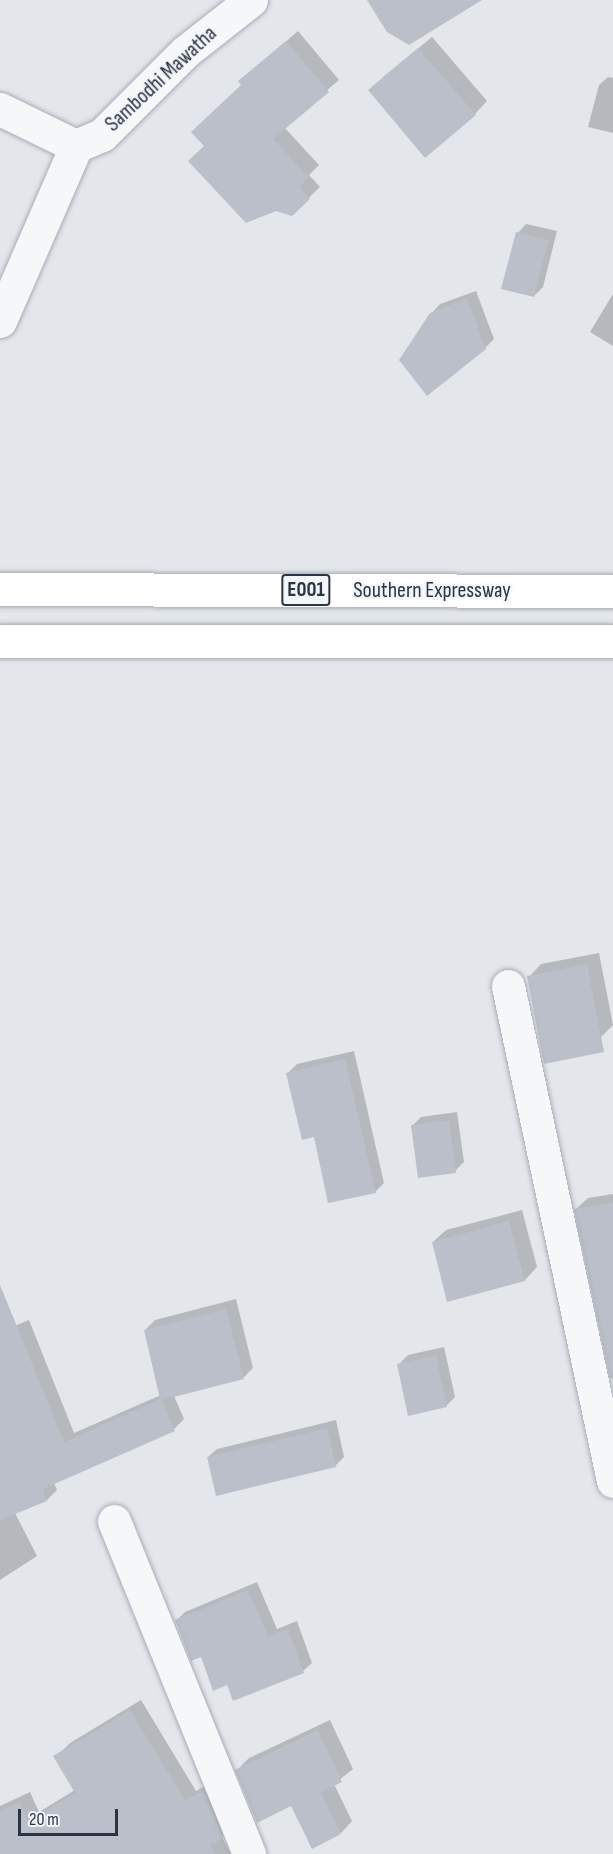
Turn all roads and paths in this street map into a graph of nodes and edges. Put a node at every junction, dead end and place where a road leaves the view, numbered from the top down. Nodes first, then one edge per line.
1 (251, 0) edge
2 (0, 109) edge
3 (76, 146) junction
4 (0, 321) edge
5 (0, 589) edge
6 (613, 591) edge
7 (0, 641) edge
8 (613, 641) edge
9 (508, 986) dead end
10 (613, 1481) edge
11 (114, 1521) dead end
12 (249, 1854) edge

1 - 3 street, Sambodhi Mawatha
2 - 3 street
3 - 4 street
5 - 6 highway, Southern Expressway / E001
7 - 8 highway, E001
9 - 10 street
11 - 12 street

